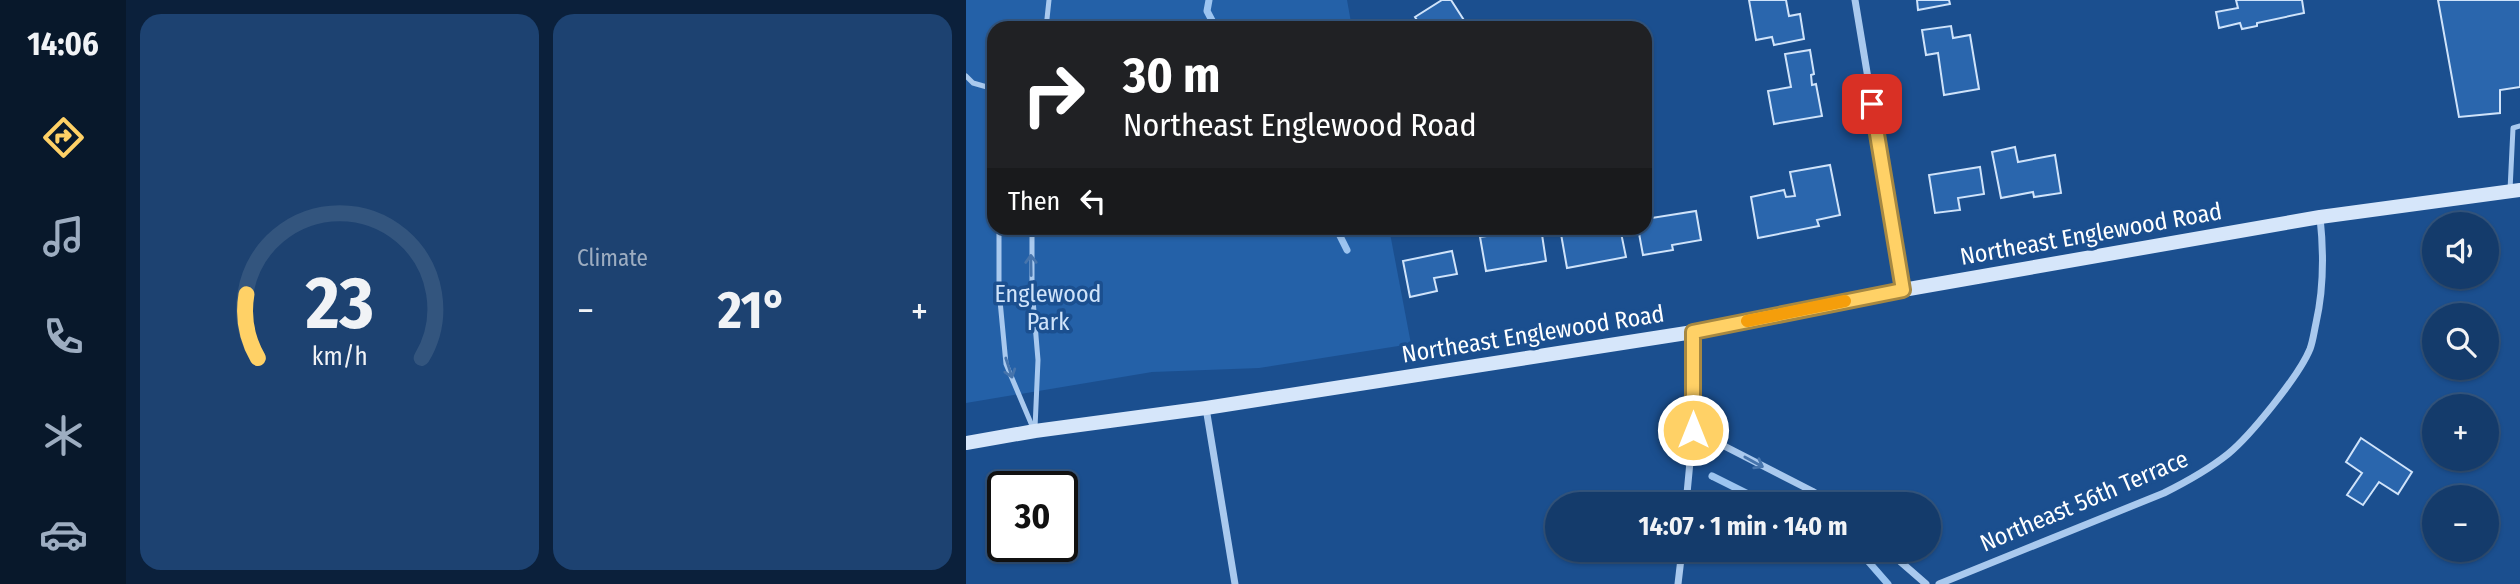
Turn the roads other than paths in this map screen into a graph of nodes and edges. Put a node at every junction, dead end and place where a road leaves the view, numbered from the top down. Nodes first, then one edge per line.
1 (1049, 0) edge
2 (1855, 0) edge
3 (1047, 21) edge
4 (966, 76) edge
5 (987, 87) edge
6 (2520, 126) edge
7 (2515, 191) edge
8 (2320, 217) junction
9 (999, 235) edge
10 (1031, 235) edge
11 (1903, 290) junction
12 (1693, 332) junction
13 (1206, 408) junction
14 (1693, 430) junction
15 (1035, 431) junction
16 (966, 443) edge
17 (1687, 492) edge
18 (1814, 492) edge
19 (1681, 562) edge
20 (1901, 562) edge
21 (1236, 584) edge
22 (1678, 584) edge
23 (1926, 584) edge
24 (1939, 584) edge

1 - 3 lane
2 - 11 street
4 - 5 lane
6 - 7 lane
7 - 8 main road, Northeast Englewood Road
8 - 11 main road, Northeast Englewood Road
8 - 24 street, Northeast 56th Terrace
9 -> 15 lane
15 -> 10 lane
11 - 12 main road, Northeast Englewood Road
12 - 13 main road, Northeast Englewood Road
12 - 14 street
13 - 15 main road, Northeast Englewood Road
13 - 21 street
14 - 17 street
14 -> 18 street
15 - 16 main road, Northeast Englewood Road
19 - 22 street
20 - 23 street

